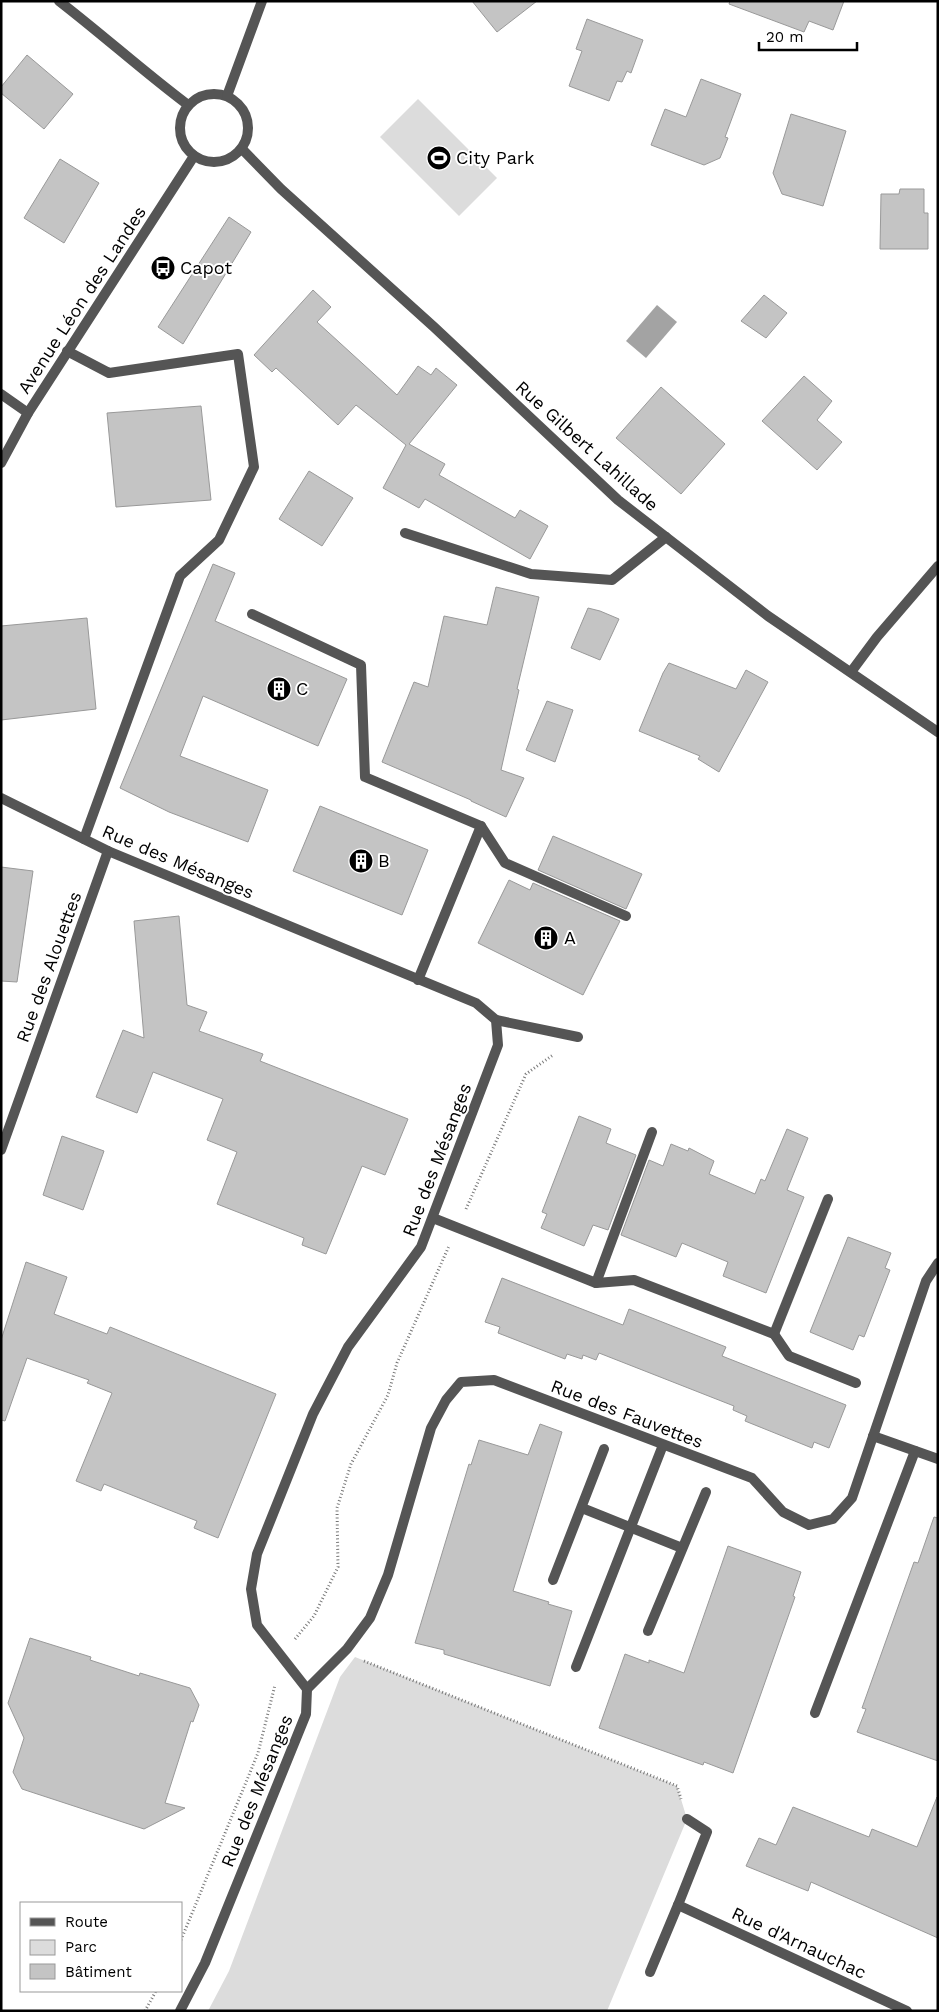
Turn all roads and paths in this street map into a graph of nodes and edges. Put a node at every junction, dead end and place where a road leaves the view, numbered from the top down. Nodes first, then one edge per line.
1 (58, 1) edge
2 (262, 1) edge
3 (227, 96) junction
4 (188, 105) junction
5 (242, 149) junction
6 (194, 156) junction
7 (67, 351) junction
8 (1, 394) edge
9 (28, 413) junction
10 (1, 463) edge
11 (406, 533) dead end
12 (666, 537) junction
13 (938, 566) edge
14 (252, 614) dead end
15 (852, 672) junction
16 (938, 732) edge
17 (1, 798) edge
18 (481, 826) junction
19 (84, 839) junction
20 (108, 851) junction
21 (626, 916) dead end
22 (418, 980) junction
23 (496, 1020) junction
24 (578, 1037) joint
25 (652, 1132) dead end
26 (1, 1150) edge
27 (828, 1199) dead end
28 (432, 1218) junction
29 (457, 1227) junction
30 (938, 1263) edge
31 (596, 1283) junction
32 (774, 1334) junction
33 (856, 1383) dead end
34 (873, 1436) junction
35 (663, 1445) junction
36 (604, 1449) dead end
37 (915, 1451) junction
38 (938, 1460) edge
39 (706, 1492) dead end
40 (582, 1508) junction
41 (631, 1528) junction
42 (682, 1548) junction
43 (553, 1580) dead end
44 (648, 1631) dead end
45 (347, 1649) junction
46 (282, 1657) junction
47 (576, 1667) dead end
48 (307, 1689) junction
49 (815, 1713) dead end
50 (688, 1819) joint
51 (678, 1905) junction
52 (182, 1938) edge
53 (650, 1972) dead end
54 (155, 1992) edge
55 (145, 2011) edge
56 (180, 2011) edge
57 (907, 2011) edge

1 - 4 street
2 - 3 street
3 - 4 street
3 - 5 street
4 - 6 street
5 - 6 street
5 - 12 street, Rue Gilbert Lahillade
6 - 7 street, Avenue Léon des Landes
7 - 9 street, Avenue Léon des Landes
7 - 19 street
8 - 9 street
9 - 10 street, Avenue Léon des Landes
11 - 12 street
12 - 15 street, Rue Gilbert Lahillade
13 - 15 street
14 - 18 street
15 - 16 street, Rue Gilbert Lahillade
17 - 19 street, Rue des Mésanges
18 - 21 street
18 - 22 street
19 - 20 street, Rue des Mésanges
20 - 22 street, Rue des Mésanges
20 - 26 street, Rue des Alouettes
22 - 23 street, Rue des Mésanges
23 - 24 street
23 - 28 street, Rue des Mésanges
24 - 29 path
25 - 31 street
27 - 32 street
28 - 29 street
28 - 46 street, Rue des Mésanges
29 - 31 street
29 - 46 path
30 - 34 street, Rue des Fauvettes
31 - 32 street
32 - 33 street
34 - 35 street, Rue des Fauvettes
34 - 37 street
35 - 41 street
35 - 45 street, Rue des Fauvettes
36 - 40 street
37 - 38 street
37 - 49 street
39 - 42 street
40 - 41 street
40 - 43 street
41 - 42 street
41 - 47 street
42 - 44 street
45 - 48 street, Rue des Fauvettes
45 - 50 path
46 - 48 street, Rue des Mésanges
46 - 52 path
48 - 56 street, Rue des Mésanges
50 - 51 street
51 - 53 street
51 - 57 street, Rue d'Arnauchac
54 - 55 path

